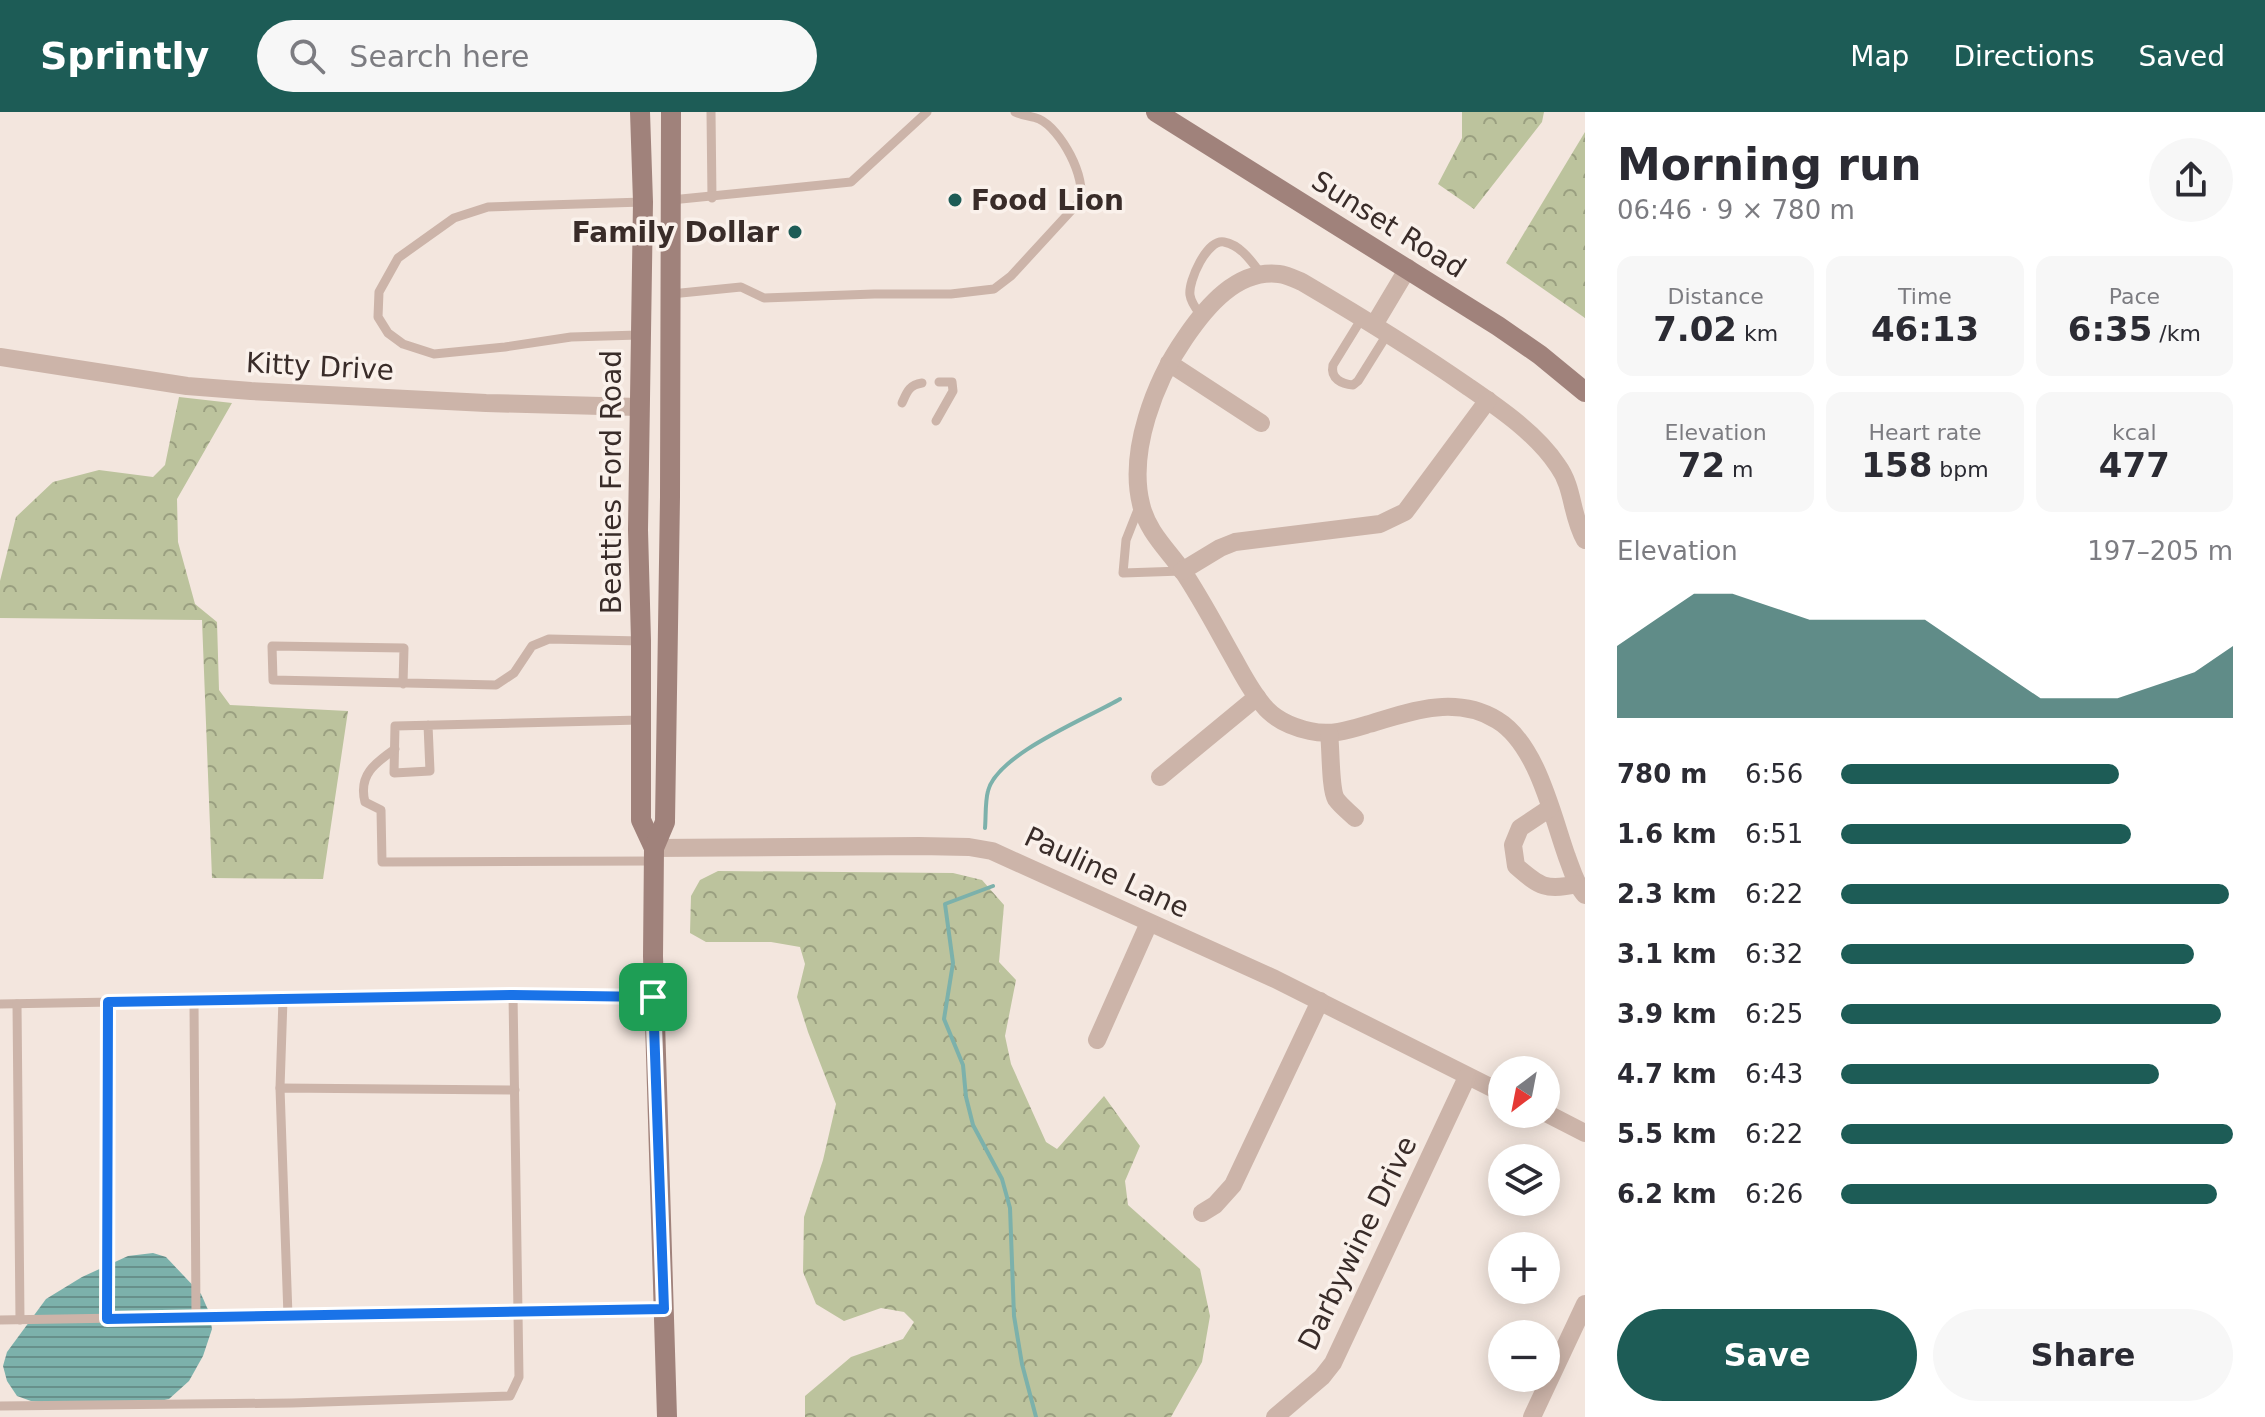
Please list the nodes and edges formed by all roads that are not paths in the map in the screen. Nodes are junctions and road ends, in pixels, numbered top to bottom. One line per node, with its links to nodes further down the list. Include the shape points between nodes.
1 (640, 112): 9 (main road, Beatties Ford Road)
2 (671, 112): 8 (main road, Beatties Ford Road)
3 (711, 112): 7 (lane)
4 (927, 112): 7 (lane, via 851,182)
5 (1015, 112): 12 (lane, via 1041,120 1057,135 1075,163 1083,192 994,289 764,298 741,287)
6 (1156, 112): 10 (main road, Sunset Road)
7 (712, 198): 8 (lane)
8 (671, 200): 12 (main road, Beatties Ford Road)
9 (643, 202): 15 (main road, Beatties Ford Road); 15 (lane, via 488,207 454,218 398,258 379,292 378,317 403,344 434,354 571,337)
10 (1408, 268): 14 (street); 20 (main road, Sunset Road, via 1530,348)
11 (1261, 274): 13 (street, via 1228,289); 13 (lane, via 1235,246 1214,244 1197,268 1189,293); 14 (street, via 1302,282)
12 (671, 294): 39 (main road, Beatties Ford Road, via 665,822)
13 (1202, 317): 17 (street)
14 (1375, 325): 14 (lane, via 1358,381 1353,385 1336,379 1333,365); 21 (street)
15 (639, 335): 23 (main road, Beatties Ford Road)
16 (0, 357): 23 (street, Kitty Drive, via 235,390)
17 (1169, 363): 25 (street); 26 (street, via 1140,448)
18 (939, 382): 24 (lane, via 952,382 953,391)
19 (922, 383): 22 (lane, via 913,385)
20 (1585, 392)
21 (1488, 400): 27 (street, via 1558,466 1568,481); 28 (street, via 1405,512 1394,519 1235,542)
22 (902, 403)
23 (639, 407): 29 (main road, Beatties Ford Road)
24 (936, 421)
25 (1261, 423)
26 (1141, 504): 28 (street, via 1153,533); 28 (lane, via 1126,540 1123,573)
27 (1585, 540)
28 (1182, 571): 31 (street)
29 (641, 641): 30 (lane, via 549,639 532,646 514,673 496,685); 32 (main road, Beatties Ford Road)
30 (403, 684): 30 (lane, via 404,648 272,646 273,680)
31 (1257, 697): 34 (street, via 1286,723); 36 (street)
32 (640, 720): 33 (lane); 39 (main road, Beatties Ford Road, via 641,820)
33 (428, 725): 35 (lane, via 395,726); 35 (lane, via 430,771 394,773)
34 (1329, 733): 37 (street, via 1423,709 1478,711 1519,739); 38 (street, via 1332,789)
35 (395, 749): 39 (lane, via 376,762 362,789 365,802 381,810 382,862)
36 (1160, 777)
37 (1550, 808): 40 (street); 40 (street, via 1520,828 1513,845 1516,866 1541,885)
38 (1355, 818)
39 (654, 855): 41 (street, Pauline Lane, via 969,847 992,851); 43 (main road, Beatties Ford Road)
40 (1581, 890)
41 (1149, 923): 46 (street, Pauline Lane); 50 (street)
42 (513, 995): 43 (lane); 44 (lane); 54 (lane)
43 (653, 997): 59 (main road, Beatties Ford Road)
44 (283, 999): 45 (lane); 53 (lane)
45 (194, 1001): 47 (lane); 62 (lane)
46 (1320, 1001): 51 (street, Pauline Lane); 57 (street, via 1233,1185)
47 (108, 1002): 49 (lane); 63 (lane)
48 (0, 1004): 49 (lane)
49 (17, 1004): 65 (lane)
50 (1097, 1040)
51 (1467, 1077): 52 (street, Pauline Lane); 68 (street, Darbywine Drive, via 1333,1363)
52 (1488, 1087)
53 (280, 1088): 54 (lane); 61 (lane)
54 (515, 1090): 60 (lane)
55 (1560, 1120): 56 (street)
56 (1585, 1133)
57 (1202, 1213)
58 (1585, 1304): 69 (street)
59 (664, 1309): 60 (lane); 67 (main road, Beatties Ford Road)
60 (516, 1312): 61 (lane); 66 (lane, via 519,1377 510,1396)
61 (288, 1316): 62 (lane)
62 (196, 1317): 63 (lane)
63 (107, 1319): 65 (lane)
64 (0, 1320): 65 (lane)
65 (20, 1320)
66 (0, 1406)
67 (667, 1417)
68 (1275, 1417)
69 (1532, 1417)

